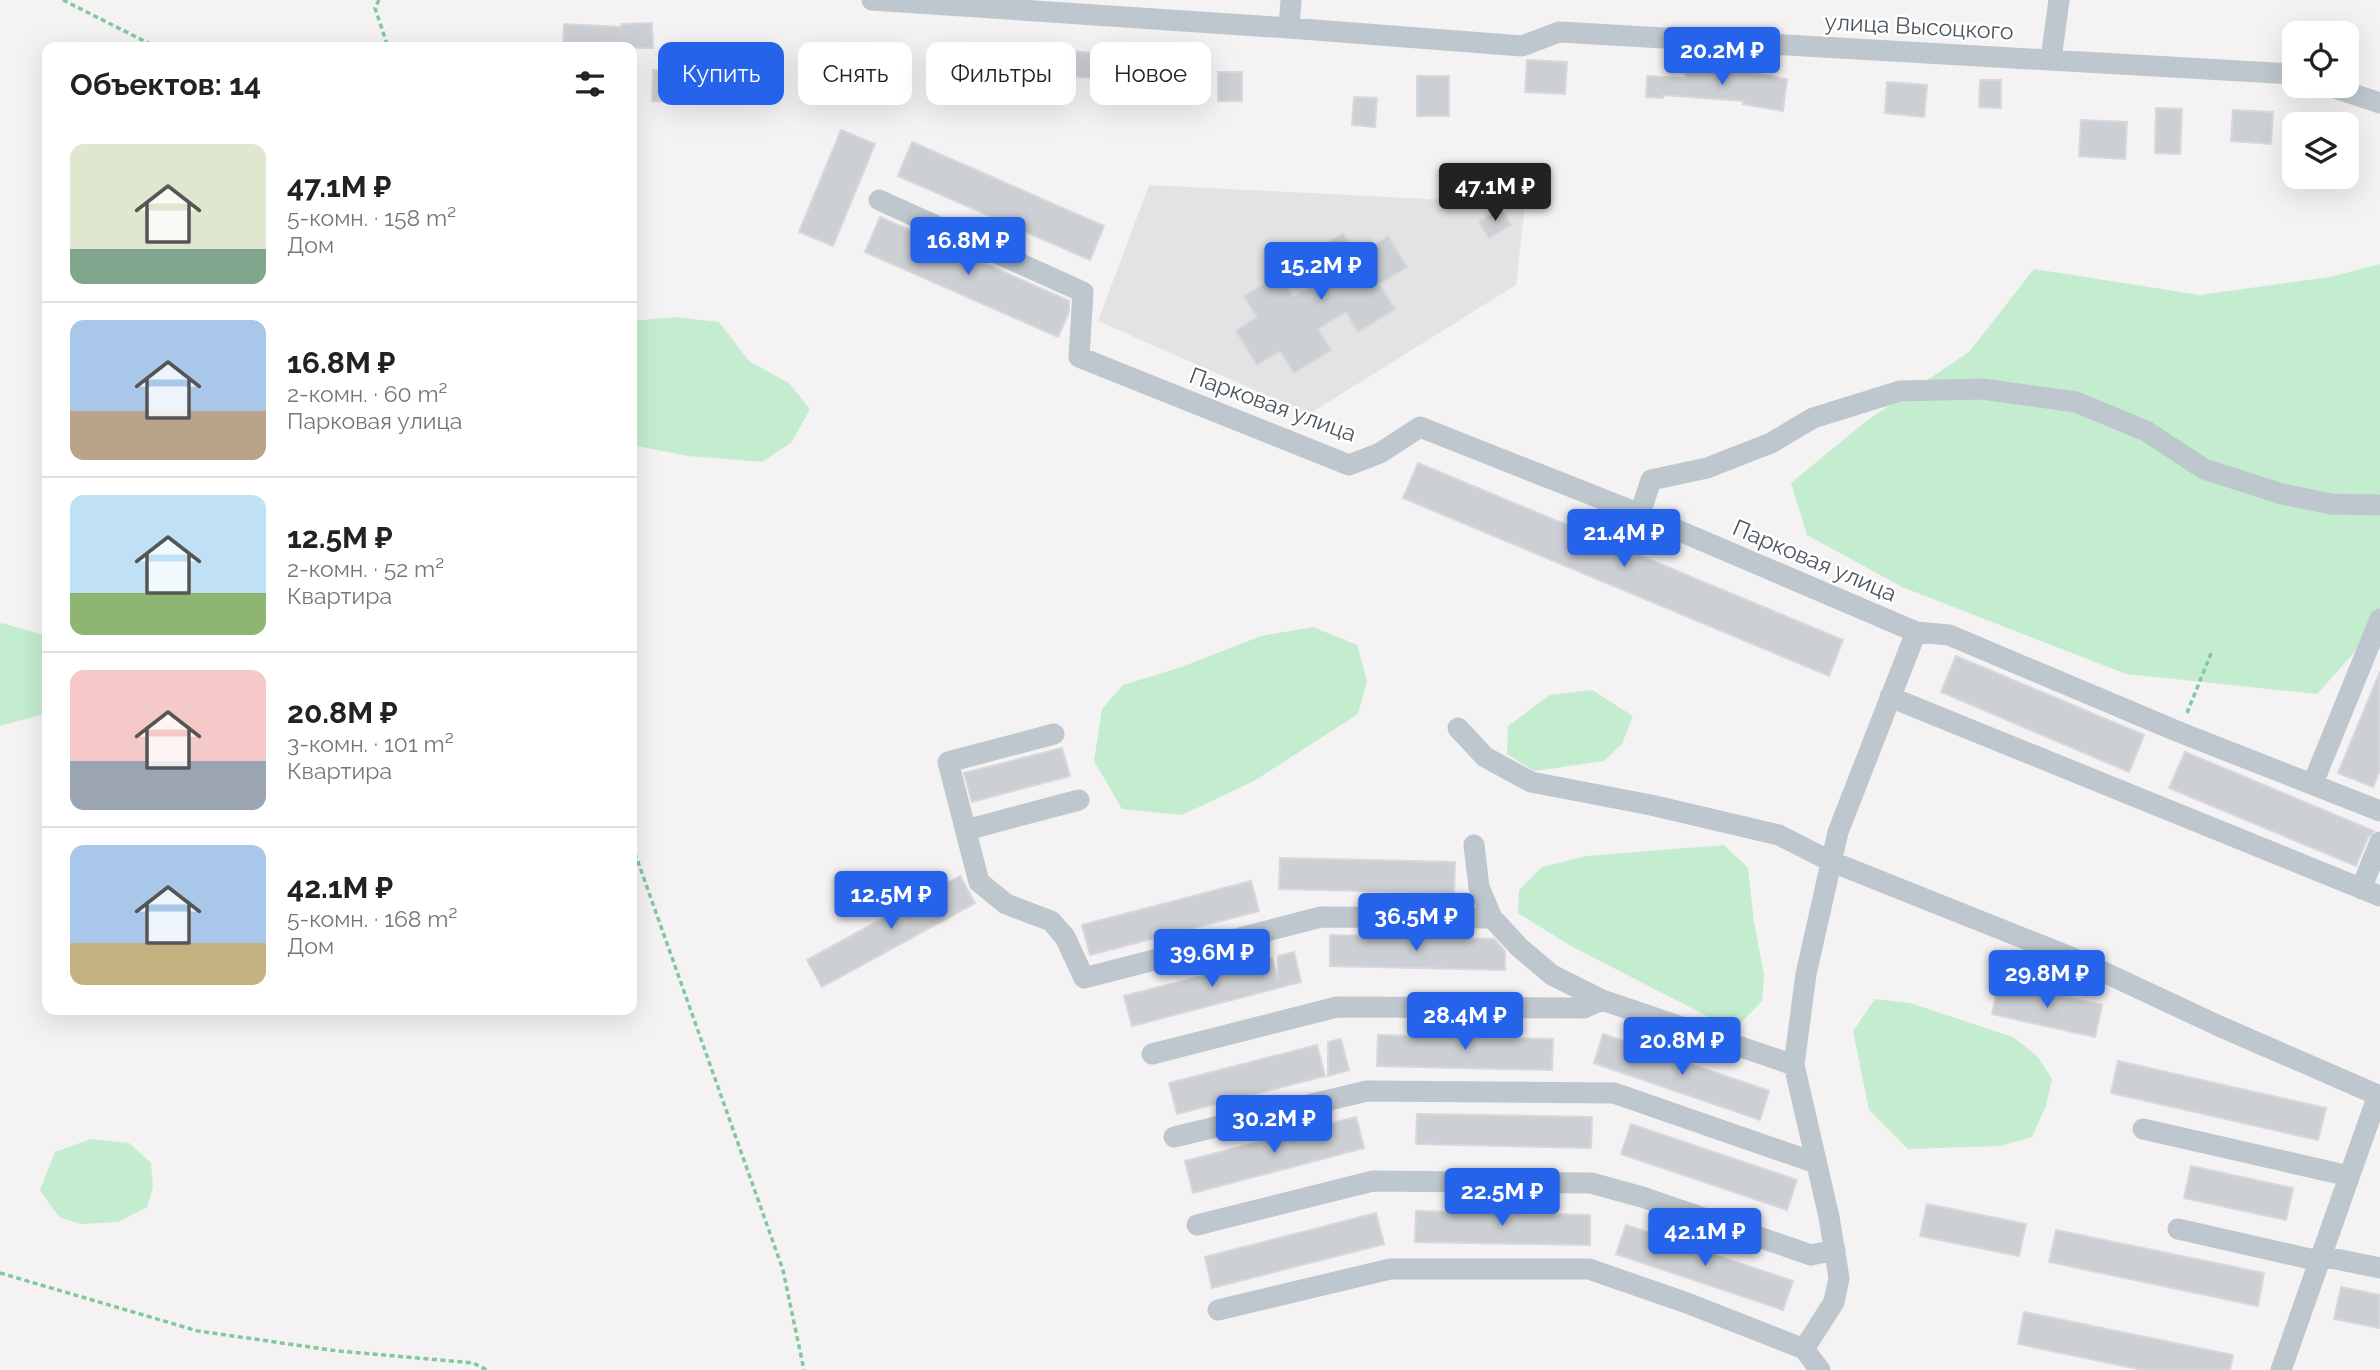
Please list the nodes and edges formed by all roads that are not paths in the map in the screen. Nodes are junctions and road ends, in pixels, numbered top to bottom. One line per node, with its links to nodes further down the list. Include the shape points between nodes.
1 (872, 0): 4 (street, улица Высоцкого)
2 (1292, 0): 4 (street)
3 (2059, 0): 5 (street)
4 (1289, 28): 5 (street, улица Высоцкого, via 1522,46 1559,32)
5 (2051, 59): 6 (street, улица Высоцкого)
6 (2282, 73)
7 (2359, 96): 8 (street)
8 (2380, 103)
9 (879, 200): 11 (street, Парковая улица, via 1083,292 1079,356 1349,466 1380,453 1420,427)
10 (2380, 505): 11 (street, via 2330,504 2282,494 2204,469 2146,431 2076,402 1982,389 1900,391 1813,418 1770,443 1707,468 1651,480)
11 (1640, 514): 13 (street, Парковая улица)
12 (2380, 619): 17 (street)
13 (1916, 632): 14 (street); 17 (street, Парковая улица, via 1949,635)
14 (1890, 697): 23 (street); 24 (street)
15 (1458, 728): 23 (street, via 1485,757 1531,782 1779,835)
16 (1054, 734): 20 (street, via 948,762)
17 (2313, 783): 19 (street, Парковая улица)
18 (1079, 800): 20 (street)
19 (2380, 811)
20 (966, 830): 25 (street, via 979,882 1006,904 1051,921 1065,937 1084,978 1321,917)
21 (2380, 842): 24 (street)
22 (1474, 845): 25 (street, via 1479,887)
23 (1830, 861): 28 (street, via 1806,974); 29 (street, via 2078,960)
24 (2371, 892)
25 (1492, 918): 26 (street, via 1552,975)
26 (1602, 1000): 27 (street, via 1584,1008 1337,1007); 28 (street)
27 (1152, 1054)
28 (1794, 1065): 32 (street)
29 (2379, 1096): 33 (street)
30 (2143, 1129): 33 (street)
31 (1174, 1137): 32 (street, via 1367,1091 1614,1093)
32 (1816, 1163): 36 (street)
33 (2349, 1175): 37 (street)
34 (1198, 1225): 36 (street, via 1373,1181 1591,1183 1811,1255)
35 (2178, 1229): 37 (street)
36 (1835, 1250): 40 (street, via 1839,1279 1834,1302)
37 (2320, 1258): 38 (street); 42 (street)
38 (2380, 1268)
39 (1218, 1310): 40 (street, via 1390,1269 1589,1269)
40 (1804, 1349): 41 (street)
41 (1820, 1370)
42 (2281, 1370)

